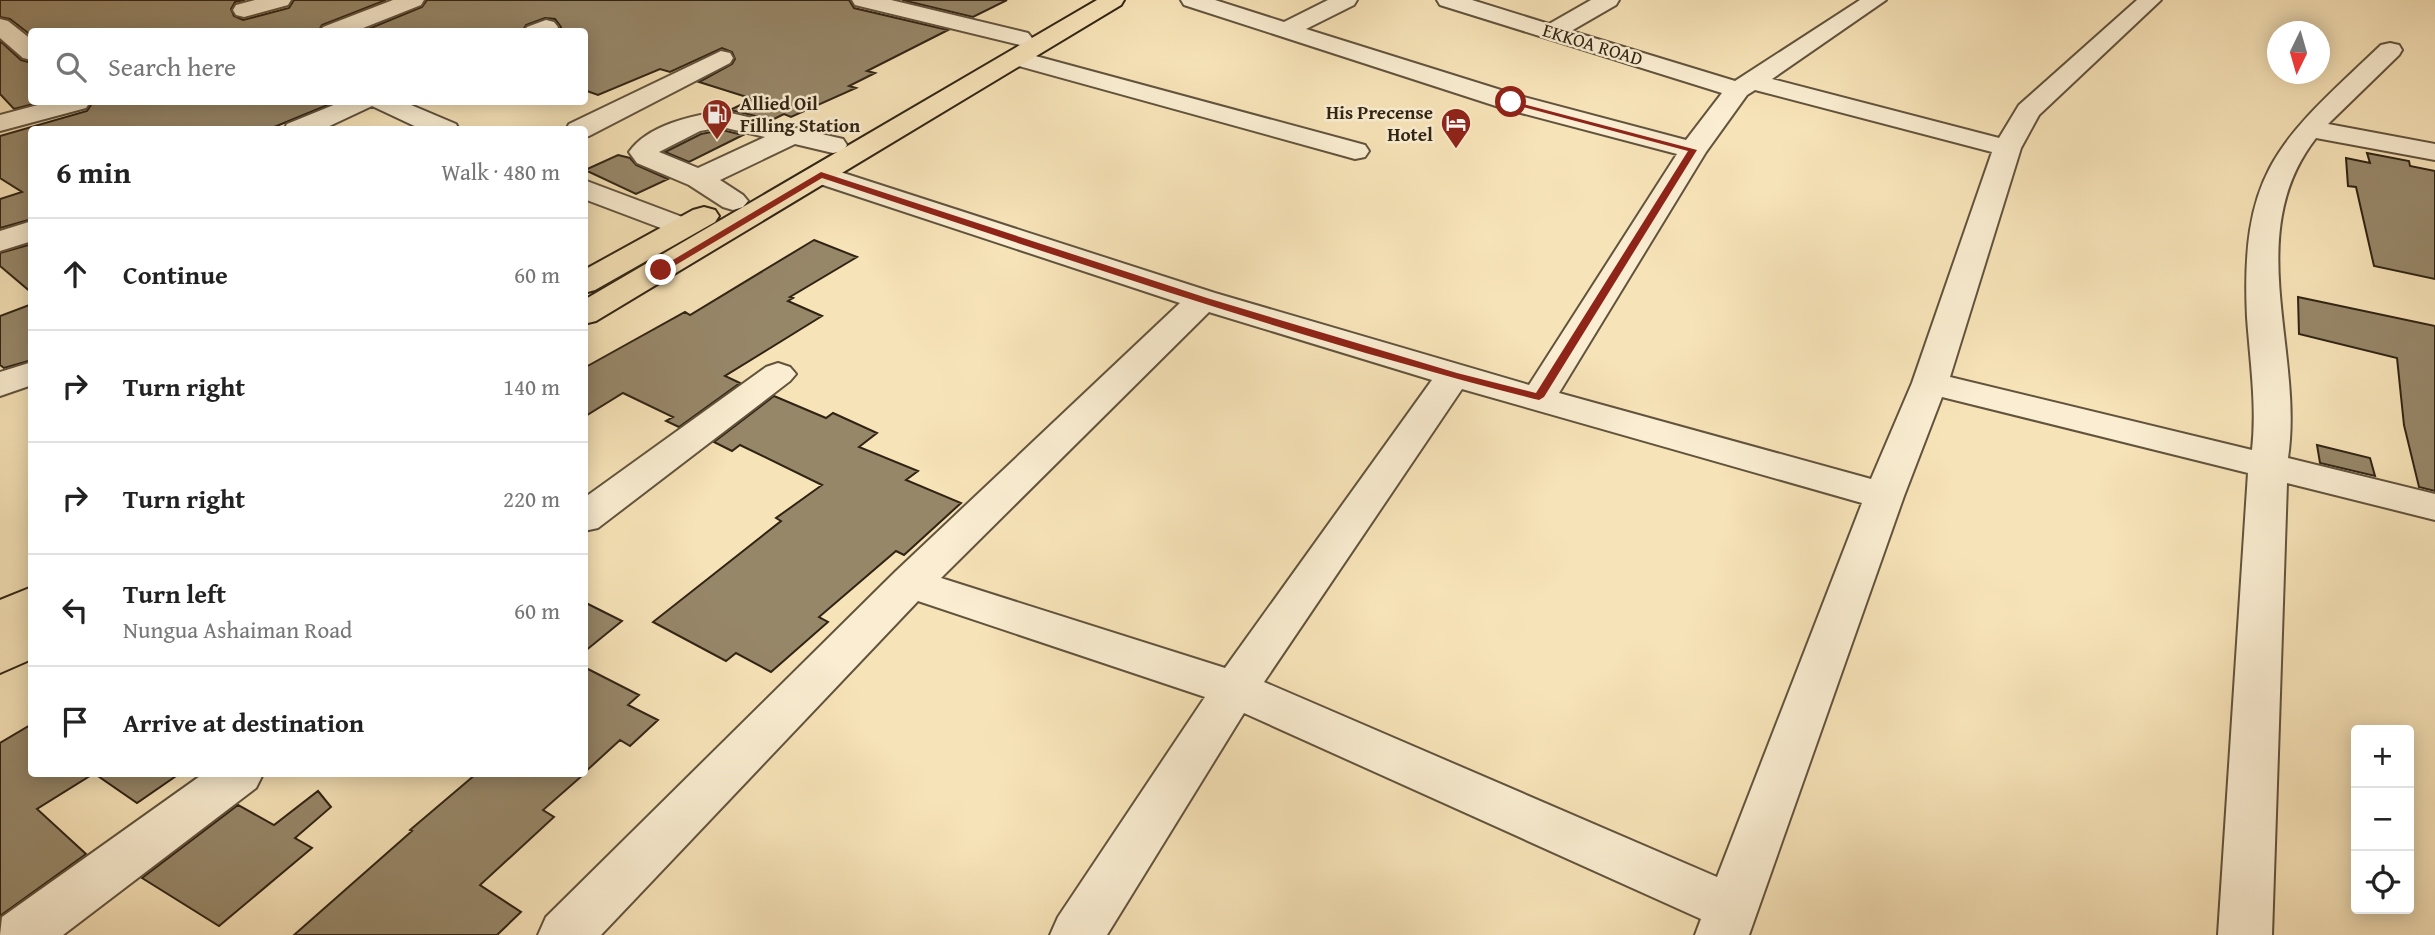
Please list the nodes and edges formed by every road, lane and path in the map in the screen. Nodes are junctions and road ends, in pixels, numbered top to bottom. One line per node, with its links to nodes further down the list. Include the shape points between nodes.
1 (280, 0): 12 (street)
2 (413, 0): 14 (street)
3 (863, 0): 17 (street)
4 (1086, 0): 17 (main road)
5 (1113, 0): 17 (main road)
6 (1192, 0): 15 (street)
7 (1346, 0): 15 (street)
8 (1448, 0): 16 (street, EKKOA ROAD)
9 (1608, 0): 16 (street)
10 (1875, 0): 21 (street)
11 (2150, 0): 31 (street, via 2028,111)
12 (244, 10)
13 (0, 26): 18 (street)
14 (341, 28)
15 (1287, 29): 32 (street, via 1511,102)
16 (1553, 32): 21 (street, EKKOA ROAD)
17 (1019, 48): 33 (street); 35 (main road)
18 (28, 50)
19 (2390, 50): 29 (street)
20 (721, 58): 28 (street)
21 (1744, 85): 31 (street, EKKOA ROAD); 32 (street)
22 (66, 105): 25 (street)
23 (355, 105): 26 (street)
24 (390, 105): 27 (street)
25 (0, 123)
26 (306, 126)
27 (437, 126)
28 (587, 126)
29 (2311, 129): 34 (street); 51 (street, via 2288,158 2270,197 2262,240 2274,436)
30 (790, 136): 35 (street); 36 (street); 36 (street, via 722,119 706,120 643,152)
31 (2007, 148): 48 (street)
32 (1693, 150): 50 (street)
33 (1356, 151)
34 (2435, 152)
35 (827, 160): 38 (main road); 43 (street); 44 (main road)
36 (699, 179): 38 (street)
37 (588, 191): 39 (street)
38 (733, 201): 39 (main road)
39 (682, 227): 42 (main road)
40 (28, 232): 41 (street)
41 (0, 242)
42 (588, 281)
43 (1203, 300): 47 (street); 55 (street)
44 (588, 311)
45 (28, 374): 49 (street)
46 (778, 374): 54 (street)
47 (1453, 375): 50 (street); 60 (street)
48 (1930, 383): 51 (street); 52 (street)
49 (0, 385)
50 (1539, 397): 52 (street)
51 (2268, 464): 53 (street); 66 (street)
52 (1884, 496): 62 (street)
53 (2435, 507)
54 (588, 515)
55 (911, 583): 60 (street); 64 (street)
56 (28, 604): 57 (main road)
57 (0, 620)
58 (28, 640): 59 (main road)
59 (0, 656)
60 (1236, 689): 62 (street); 65 (street)
61 (235, 777): 63 (street)
62 (1726, 921)
63 (21, 935)
64 (565, 935)
65 (1077, 935)
66 (2245, 935)

